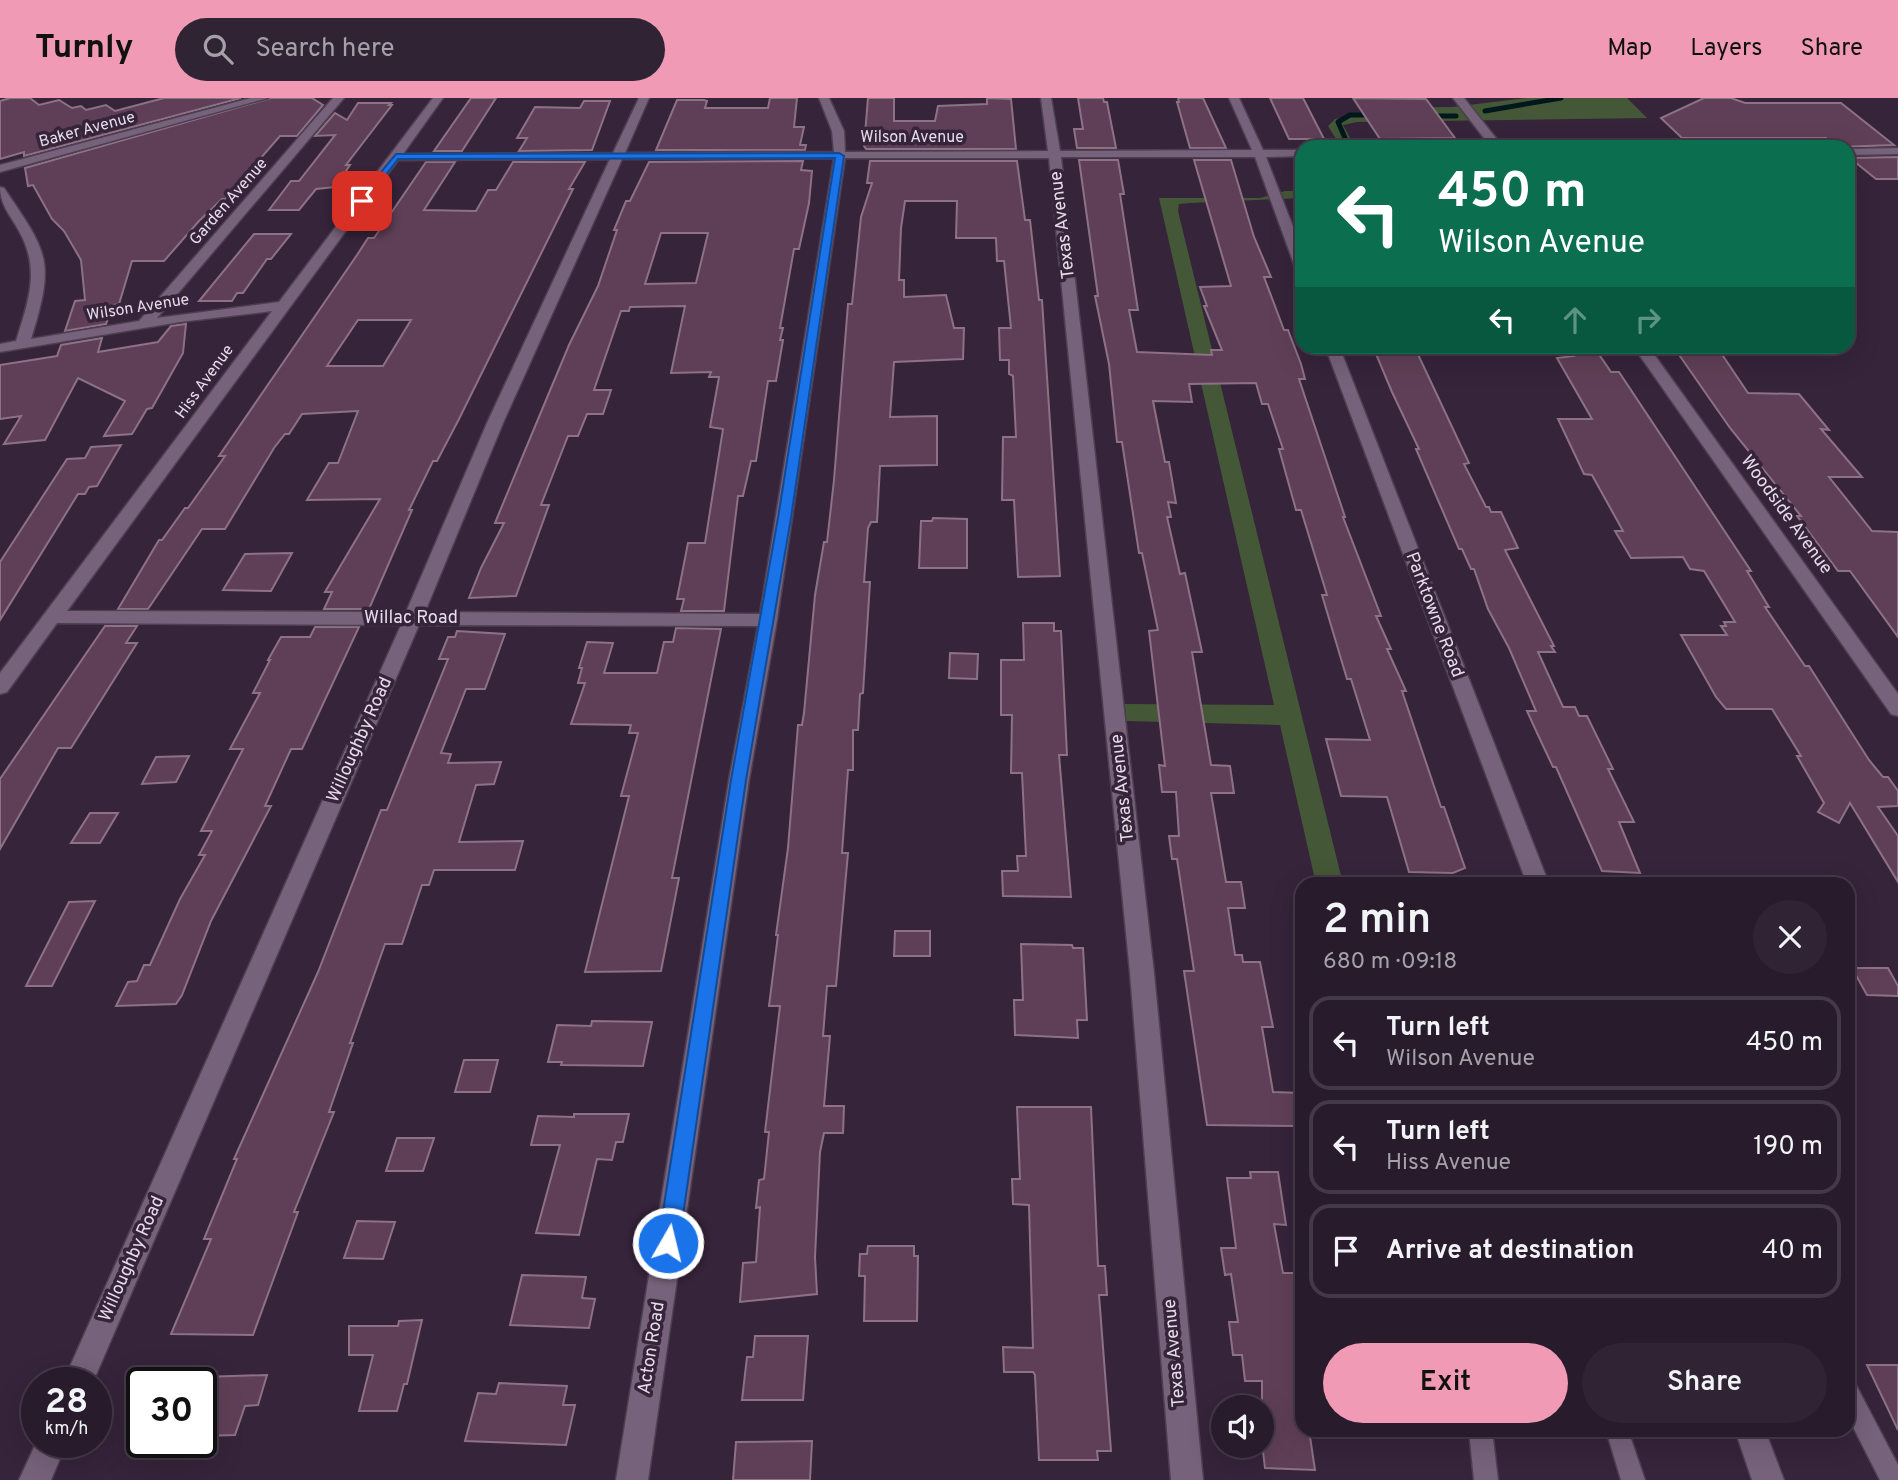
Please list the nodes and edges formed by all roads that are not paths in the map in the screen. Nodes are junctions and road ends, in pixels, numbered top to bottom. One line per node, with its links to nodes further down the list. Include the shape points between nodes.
1 (263, 98): 18 (street, Baker Avenue)
2 (339, 98): 22 (street, Garden Avenue)
3 (439, 98): 16 (street, Hiss Avenue)
4 (644, 98): 17 (street, Willoughby Road)
5 (824, 98): 15 (street, Acton Road, via 838,131)
6 (1045, 98): 14 (street, Texas Avenue)
7 (1234, 98): 12 (street)
8 (1458, 98): 9 (street)
9 (1491, 140)
10 (1898, 151): 11 (street)
11 (1855, 152)
12 (1259, 153): 13 (street, Wilson Avenue); 14 (street, Wilson Avenue); 20 (street)
13 (1295, 153)
14 (1054, 154): 15 (street, Wilson Avenue); 41 (street, Texas Avenue, via 1142,973)
15 (839, 156): 17 (street, Wilson Avenue); 29 (street, Acton Road)
16 (396, 157): 17 (street, Wilson Avenue); 21 (street, Hiss Avenue)
17 (618, 158): 28 (street, Willoughby Road, via 495,423)
18 (0, 169)
19 (0, 191): 23 (street, via 39,263 39,285)
20 (1295, 248)
21 (282, 306): 22 (street, Wilson Avenue); 27 (street, Hiss Avenue)
22 (143, 325): 23 (street, Wilson Avenue)
23 (22, 345): 24 (street, Wilson Avenue)
24 (0, 348)
25 (1335, 354): 32 (street, Parktowne Road)
26 (1646, 354): 31 (street, Woodside Avenue)
27 (54, 617): 28 (street, Willac Road); 30 (street, Hiss Avenue)
28 (413, 618): 29 (street, Willac Road); 33 (street, Willoughby Road)
29 (768, 620): 40 (street, Acton Road, via 738,780)
30 (0, 687)
31 (1898, 709)
32 (1535, 877)
33 (85, 1367)
34 (1855, 1407): 45 (lane)
35 (1482, 1437): 42 (lane)
36 (1619, 1437): 43 (lane)
37 (1753, 1437): 44 (street)
38 (45, 1458): 39 (street)
39 (35, 1480)
40 (632, 1480)
41 (1187, 1480)
42 (1486, 1480)
43 (1633, 1480)
44 (1768, 1480)
45 (1893, 1480)

